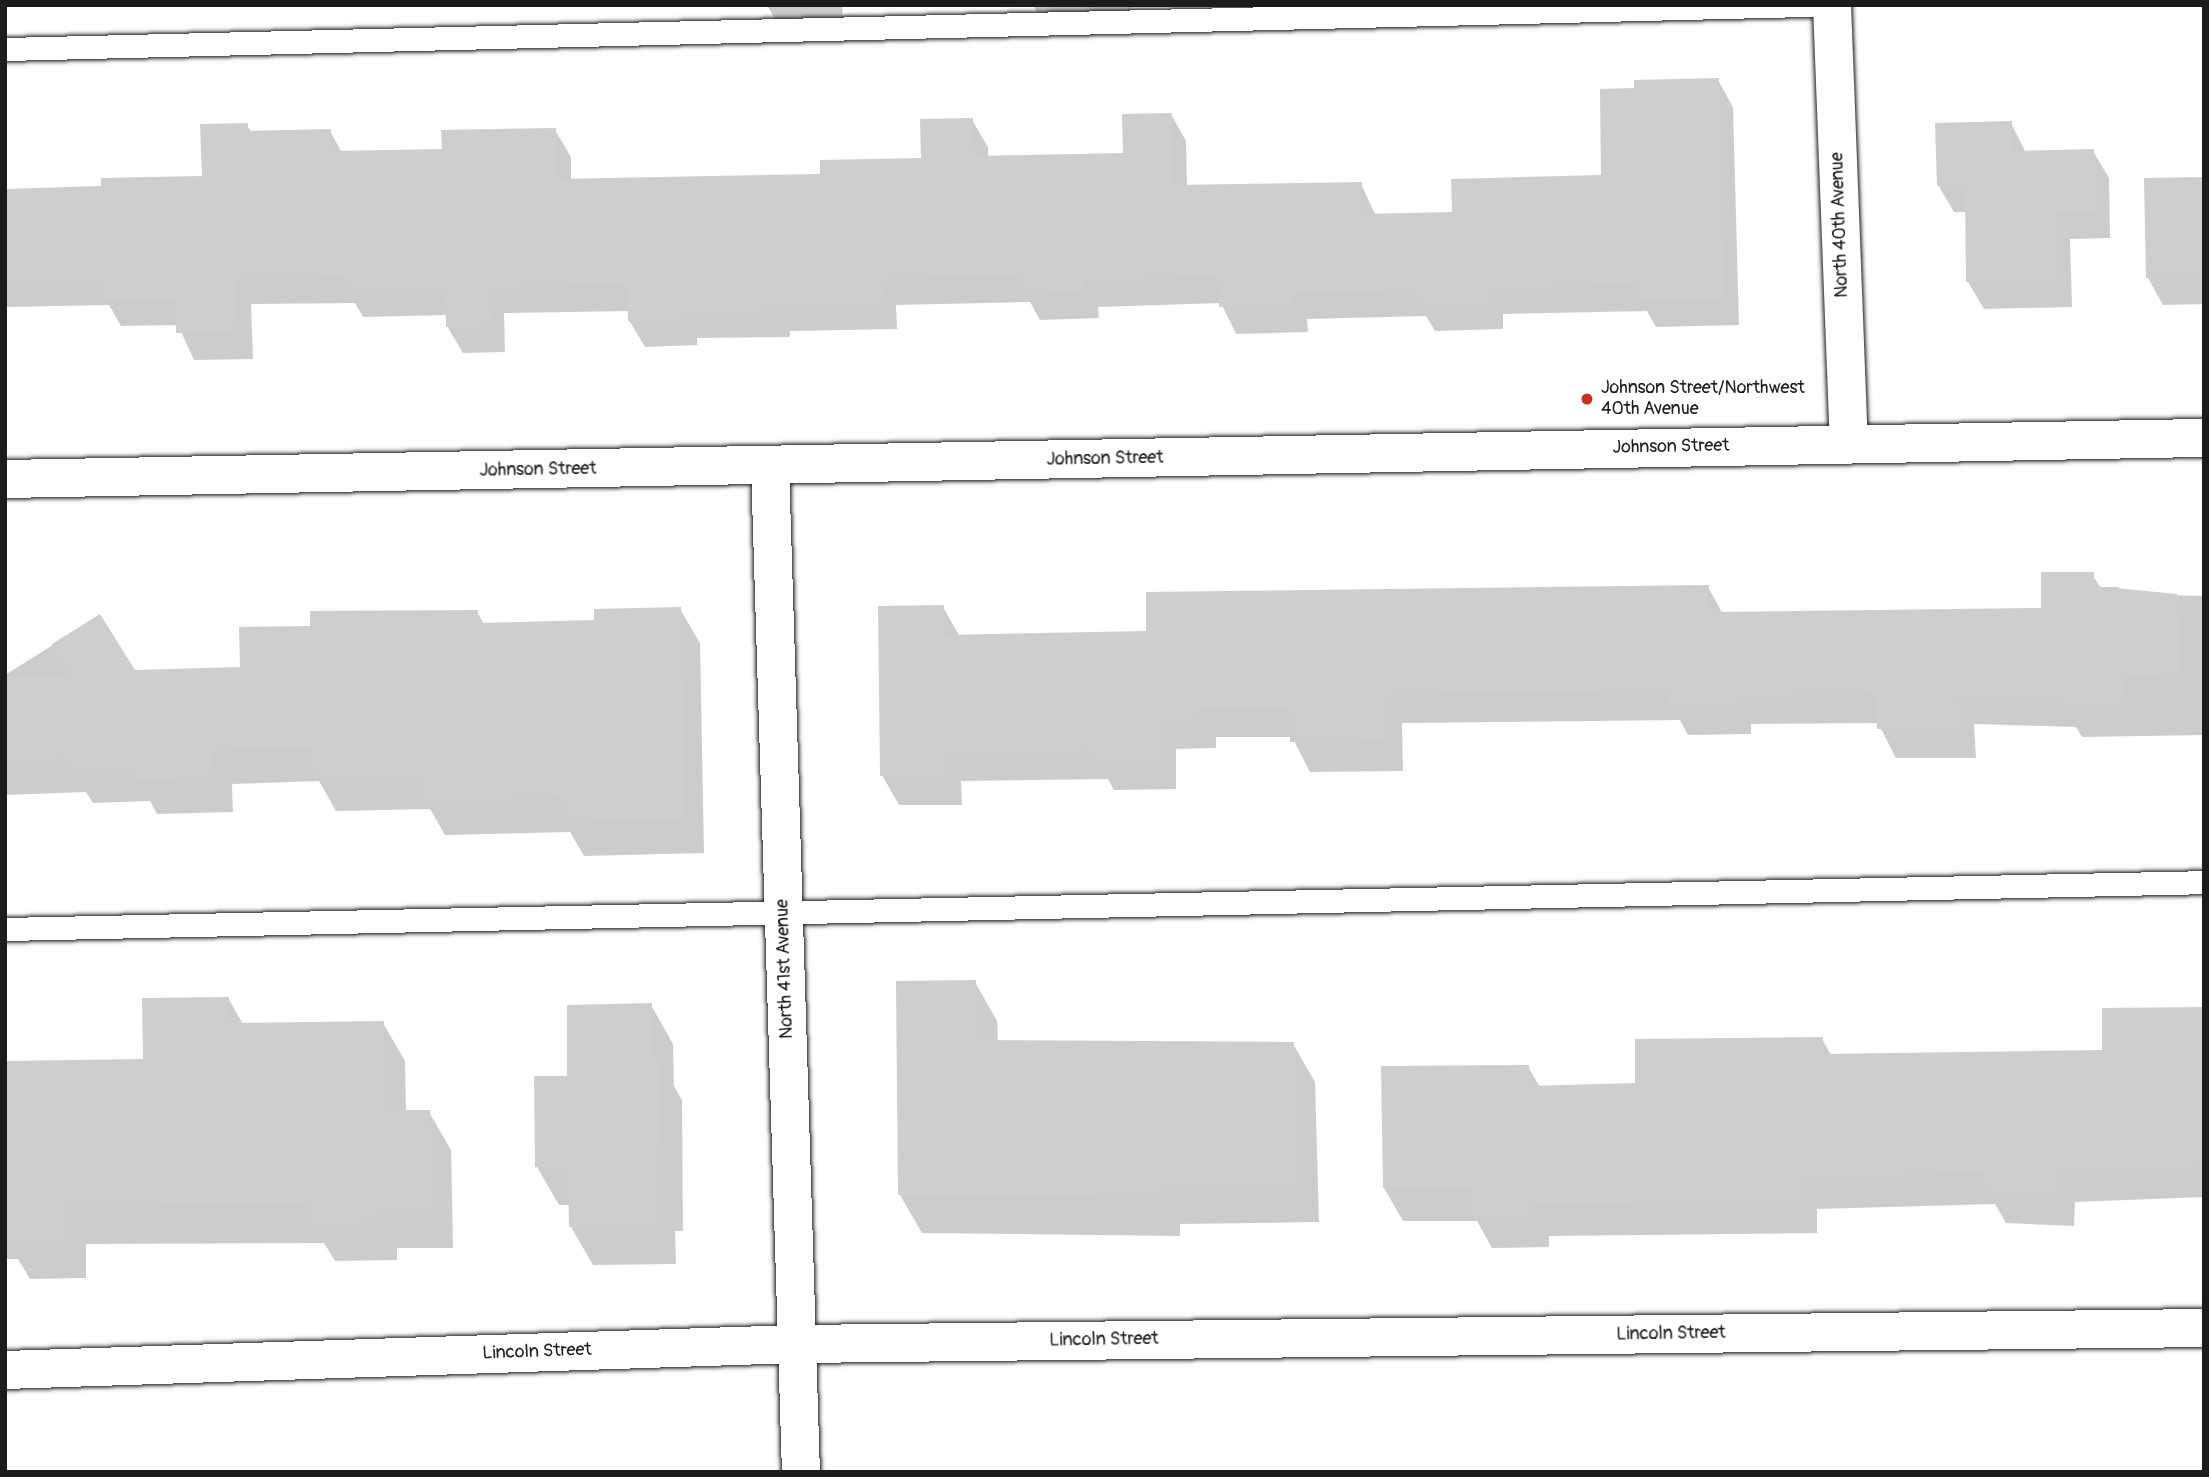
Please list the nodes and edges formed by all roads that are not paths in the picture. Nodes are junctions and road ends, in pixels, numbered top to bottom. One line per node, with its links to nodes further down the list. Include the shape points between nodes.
1 (1809, 5): 3 (lane)
2 (1832, 5): 5 (street, North 40th Avenue)
3 (5, 49)
4 (2204, 438): 5 (street, Johnson Street)
5 (1849, 444): 6 (street, Johnson Street)
6 (769, 466): 7 (street, Johnson Street); 9 (street, North 41st Avenue)
7 (5, 479)
8 (2204, 882): 9 (lane)
9 (783, 912): 10 (lane); 12 (street, North 41st Avenue)
10 (5, 929)
11 (2204, 1328): 12 (street, Lincoln Street)
12 (798, 1344): 13 (street, Lincoln Street); 14 (street, North 41st Avenue)
13 (5, 1370)
14 (801, 1472)

